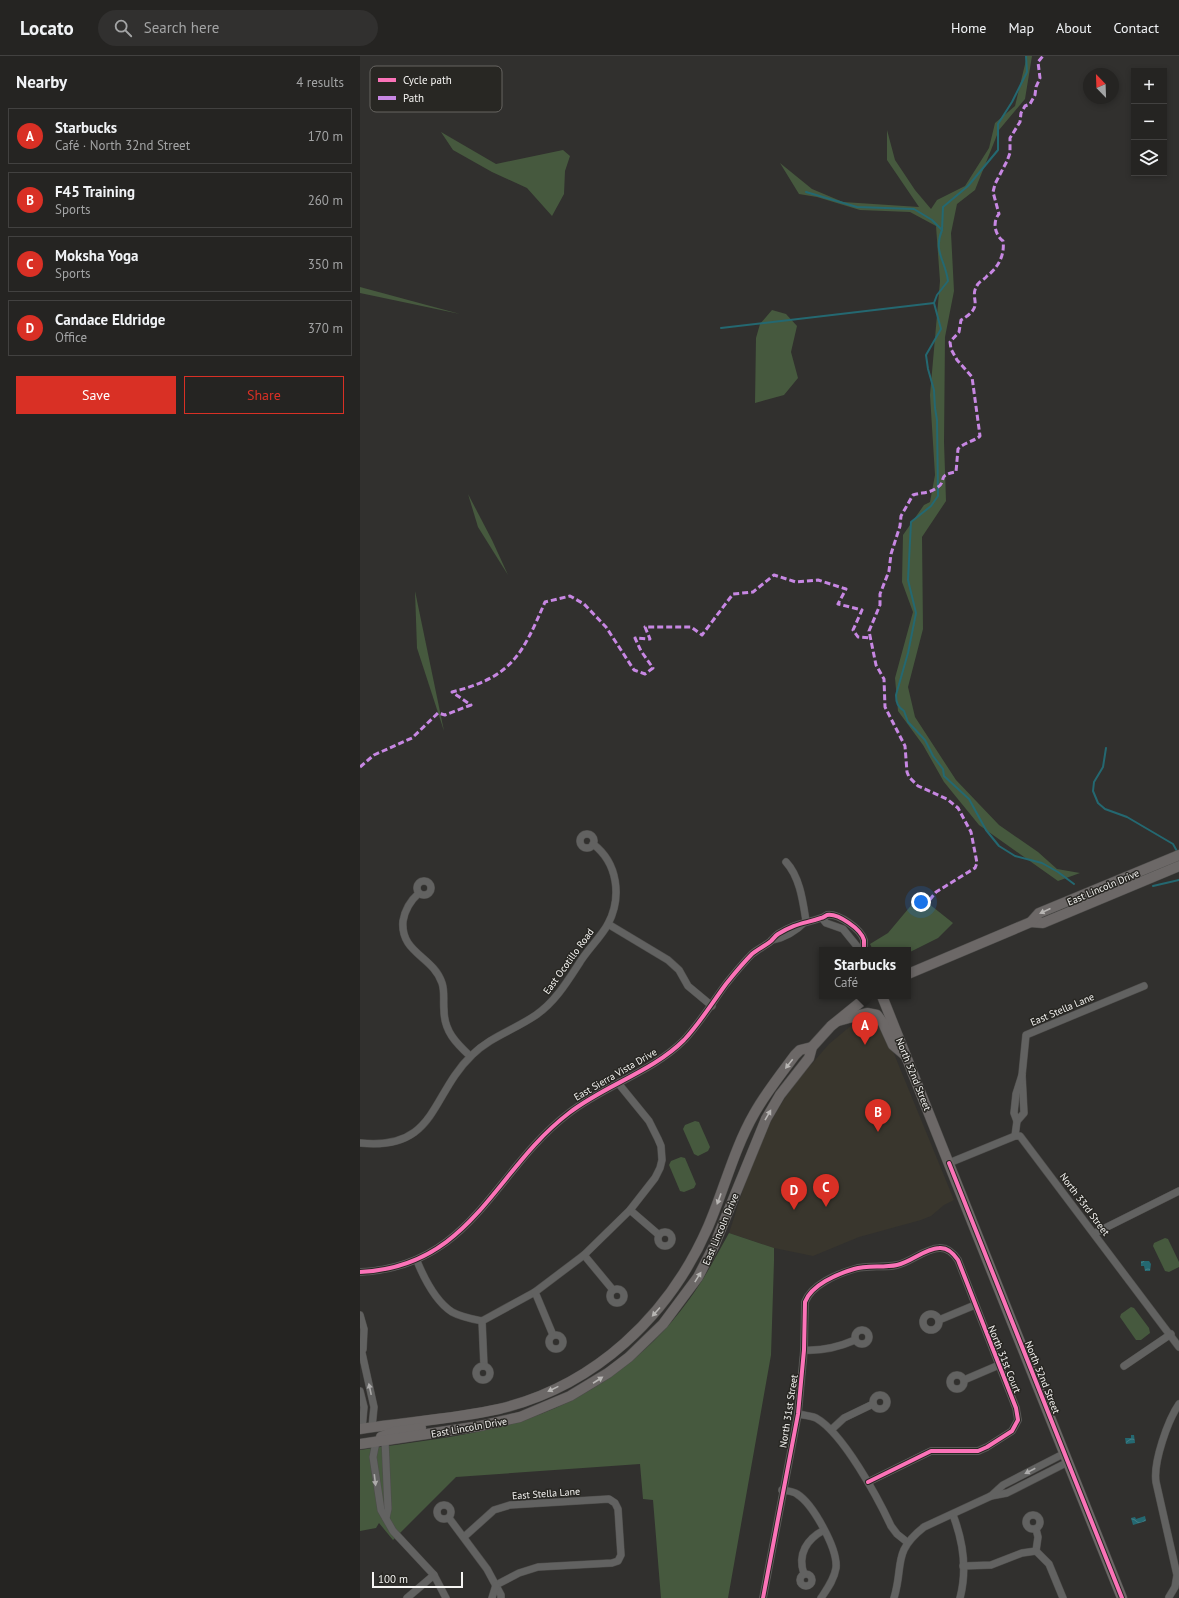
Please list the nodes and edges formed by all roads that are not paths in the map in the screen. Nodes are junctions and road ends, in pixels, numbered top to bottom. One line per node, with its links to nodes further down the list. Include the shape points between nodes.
1 (594, 844): 8 (street, East Ocotillo Road, via 613,870 616,886 614,908)
2 (786, 862): 7 (street, via 793,871 799,887)
3 (1173, 863): 12 (main road, East Lincoln Drive, via 1042,923 1030,922)
4 (419, 893): 19 (street, via 411,900 405,912 404,939 437,974 442,983 444,1012 450,1036)
5 (822, 918): 6 (street, East Sierra Vista Drive, via 827,915); 7 (street, East Sierra Vista Drive); 9 (street, via 826,923)
6 (841, 919): 9 (street); 11 (street, East Sierra Vista Drive, via 858,930 864,940)
7 (806, 921): 16 (street, East Sierra Vista Drive, via 799,929 772,940 753,954)
8 (608, 924): 16 (street, via 668,960 688,986); 19 (street, East Ocotillo Road, via 552,1002 536,1015 488,1041)
9 (838, 927): 10 (street, via 843,929)
10 (858, 947)
11 (864, 947)
12 (911, 973)
13 (1144, 986): 22 (street, East Stella Lane, via 1026,1035 1022,1075 1024,1113 1017,1121)
14 (864, 999): 17 (main road, East Lincoln Drive)
15 (883, 999): 20 (main road, North 32nd Street)
16 (712, 1006): 21 (street, East Sierra Vista Drive, via 684,1040 666,1055)
17 (836, 1022): 18 (main road, East Lincoln Drive); 20 (main road, via 867,1013 877,1015 893,1045)
18 (812, 1047): 54 (main road, East Lincoln Drive, one-way to 54, via 800,1050 754,1114 694,1256 666,1300 649,1319 626,1342 578,1376 530,1399); 54 (main road, East Lincoln Drive, one-way to 18, via 480,1426 520,1417 570,1396 629,1357 663,1324 698,1277 714,1246 766,1119 780,1095 809,1058)
19 (470, 1056): 23 (street, East Ocotillo Road, via 447,1086 423,1126 401,1140 388,1144)
20 (907, 1057): 24 (main road, North 32nd Street)
21 (618, 1083): 26 (street, via 654,1130 662,1152 660,1168 655,1178); 30 (street, East Sierra Vista Drive, via 589,1099 554,1126 532,1147 492,1198 463,1229)
22 (1015, 1136): 24 (street); 27 (street, North 33rd Street, via 1020,1136 1024,1140)
23 (360, 1143)
24 (949, 1163): 60 (main road, North 32nd Street)
25 (1179, 1191): 27 (street)
26 (630, 1210): 28 (street); 29 (street)
27 (1095, 1233): 39 (street, North 33rd Street)
28 (659, 1235)
29 (584, 1255): 33 (street); 34 (street)
30 (417, 1261): 31 (street, East Sierra Vista Drive, via 384,1270); 38 (street, via 442,1304 452,1312)
31 (360, 1272)
32 (847, 1272): 35 (street, North 31st Court, via 854,1269 897,1265 940,1247 955,1255); 44 (street, North 31st Street, via 822,1283 807,1297)
33 (613, 1290)
34 (535, 1292): 38 (street); 40 (street)
35 (975, 1304): 37 (street); 46 (street, North 31st Court)
36 (360, 1315): 45 (street, via 364,1334)
37 (939, 1320)
38 (482, 1321): 47 (street)
39 (1171, 1334): 43 (street, North 33rd Street); 48 (street)
40 (553, 1335)
41 (855, 1340): 44 (street, via 816,1351)
42 (360, 1344): 45 (street)
43 (1179, 1346)
44 (804, 1350): 53 (street, North 31st Street)
45 (363, 1353): 56 (street, one-way to 45, via 374,1407)
46 (999, 1365): 49 (street); 61 (street, North 31st Court, via 1016,1408 1018,1420 1012,1431 987,1447 973,1451 931,1451)
47 (484, 1366)
48 (1124, 1366)
49 (964, 1380)
50 (360, 1391): 56 (street, via 364,1407)
51 (873, 1404): 57 (street, via 844,1418)
52 (1179, 1404): 75 (street, via 1155,1467 1156,1482 1177,1575 1175,1587)
53 (798, 1414): 57 (street, via 815,1418); 62 (street, North 31st Street)
54 (442, 1425): 55 (main road, East Lincoln Drive)
55 (422, 1428): 56 (main road, East Lincoln Drive); 58 (main road, via 394,1432 382,1436)
56 (363, 1430)
57 (831, 1430): 61 (street)
58 (381, 1441): 59 (main road); 64 (street, via 388,1509); 64 (street, one-way to 64, via 373,1457 376,1488 381,1510)
59 (360, 1444)
60 (1066, 1457): 63 (street, via 1003,1485 991,1496); 85 (main road, North 32nd Street)
61 (868, 1482): 69 (street, via 891,1526)
62 (782, 1490): 67 (street, via 795,1493 804,1499); 80 (street, North 31st Street)
63 (953, 1515): 69 (street, via 924,1527); 71 (street, via 961,1540)
64 (386, 1518): 73 (street, via 393,1531)
65 (449, 1518): 68 (street)
66 (1036, 1529): 70 (street)
67 (824, 1530): 72 (street, via 816,1534 805,1548 801,1559); 81 (street, via 834,1553 836,1569 830,1585)
68 (464, 1537): 74 (street); 74 (street, East Stella Lane, via 494,1510 510,1505 608,1499 615,1503 618,1509 620,1540 618,1561 538,1567)
69 (907, 1542): 82 (street, via 899,1562)
70 (1036, 1551): 71 (street, via 1022,1553 991,1565); 84 (street, via 1049,1564)
71 (963, 1566): 83 (street)
72 (804, 1574)
73 (434, 1575): 76 (street); 77 (street)
74 (496, 1585): 78 (street); 79 (street)
75 (1168, 1597)
76 (407, 1598)
77 (446, 1598)
78 (492, 1598)
79 (501, 1598)
80 (763, 1598)
81 (820, 1598)
82 (894, 1598)
83 (960, 1598)
84 (1063, 1598)
85 (1122, 1598)

